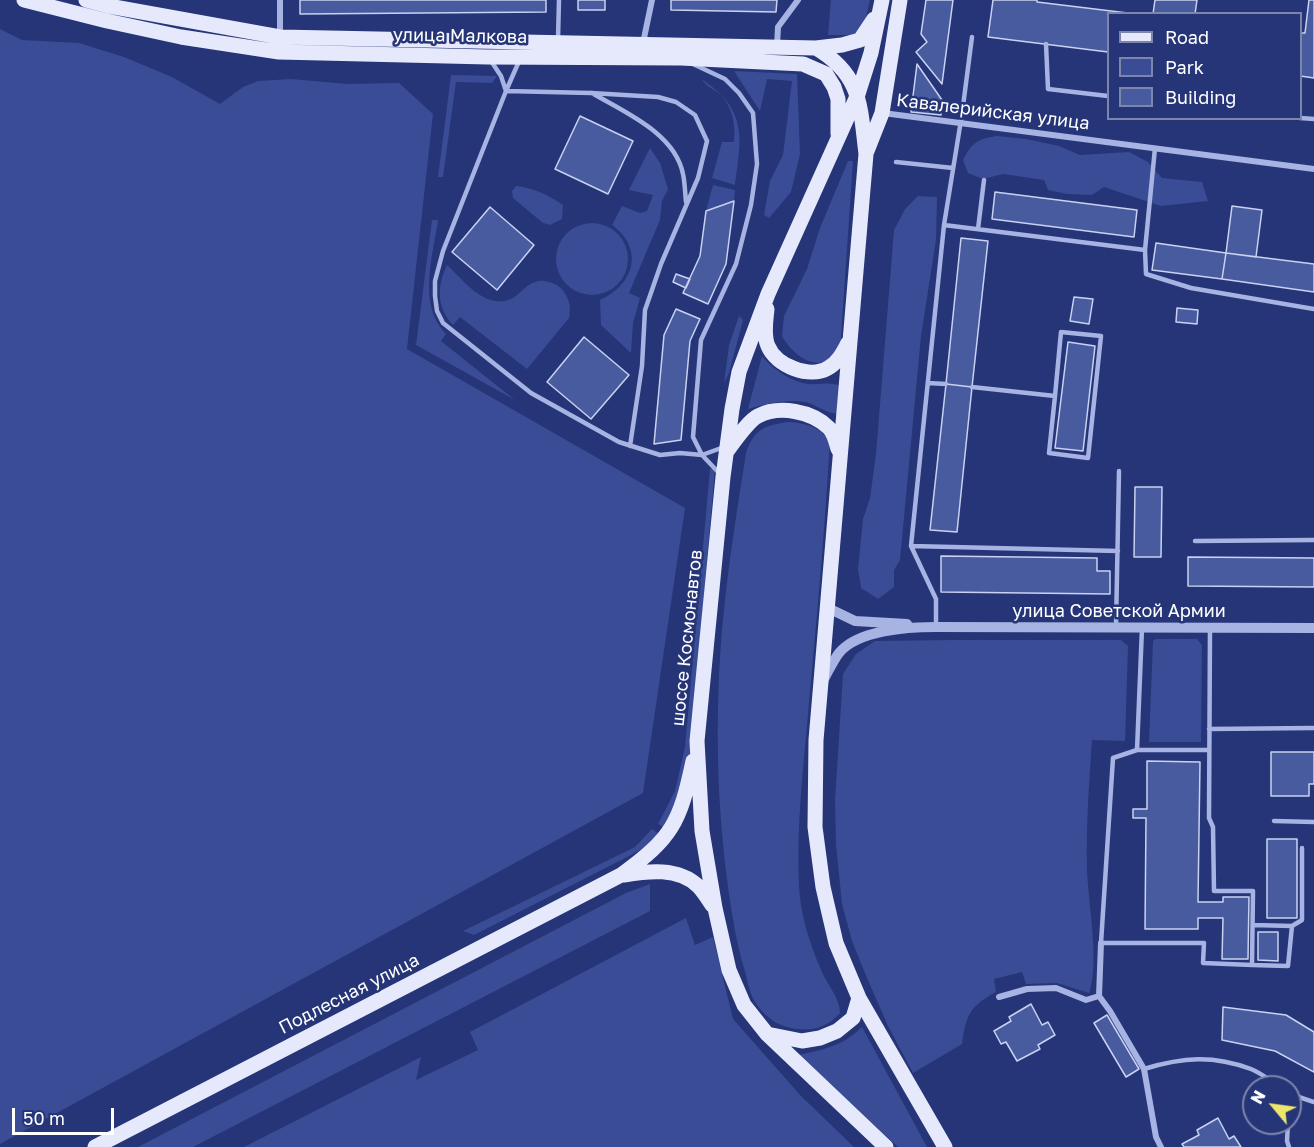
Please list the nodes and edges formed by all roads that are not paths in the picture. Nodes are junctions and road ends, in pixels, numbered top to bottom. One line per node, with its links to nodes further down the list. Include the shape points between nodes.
1 (24, 0): 11 (main road, улица Малкова, via 181,37)
2 (86, 0): 11 (main road, улица Малкова)
3 (280, 0): 11 (street)
4 (558, 0): 14 (lane)
5 (652, 0): 15 (street)
6 (798, 0): 12 (street, via 778,27)
7 (900, 0): 23 (main road, шоссе Космонавтов)
8 (882, 2): 13 (main road, улица Малкова, via 860,40); 21 (main road, шоссе Космонавтов)
9 (972, 38): 24 (lane)
10 (1046, 44): 22 (lane, via 1048,89)
11 (280, 45): 14 (main road, улица Малкова); 16 (main road, улица Малкова)
12 (777, 46): 13 (main road, улица Малкова); 15 (main road, улица Малкова)
13 (816, 48): 21 (main road, via 843,69)
14 (558, 50): 15 (main road, улица Малкова); 17 (main road, улица Малкова)
15 (643, 51): 18 (main road, улица Малкова)
16 (489, 57): 17 (main road, улица Малкова); 19 (lane)
17 (521, 57): 19 (lane)
18 (681, 58): 25 (main road, улица Малкова, via 803,64 826,74 837,99); 46 (lane, via 725,79 739,93 753,113 757,164 736,264 701,340 693,437)
19 (506, 91): 20 (lane); 43 (lane, via 443,251 435,281 437,311 443,323 531,393)
20 (591, 93): 32 (lane, via 643,123 668,145 683,172); 32 (lane, via 658,96 695,115 707,141)
21 (858, 94): 25 (main road, шоссе Космонавтов); 27 (main road, шоссе Космонавтов)
22 (1107, 96)
23 (882, 113): 24 (street, Кавалерийская улица); 27 (main road, шоссе Космонавтов)
24 (960, 122): 26 (street, Кавалерийская улица); 29 (lane)
25 (838, 143): 36 (main road, шоссе Космонавтов)
26 (1155, 148): 30 (street, Кавалерийская улица); 35 (lane)
27 (866, 154): 38 (main road, шоссе Космонавтов)
28 (896, 162): 29 (lane)
29 (953, 168): 33 (lane)
30 (1314, 169)
31 (984, 180): 34 (lane)
32 (686, 205): 43 (lane, via 645,310 642,366)
33 (944, 225): 34 (lane); 39 (lane)
34 (978, 229): 35 (lane)
35 (1145, 250): 37 (lane, via 1146,274 1191,288)
36 (768, 294): 38 (main road, via 768,346 791,368 826,370 837,362); 44 (main road, шоссе Космонавтов, via 740,372)
37 (1314, 309)
38 (851, 338): 45 (main road, шоссе Космонавтов)
39 (928, 383): 40 (lane); 51 (lane)
40 (946, 384)
41 (972, 387): 42 (lane)
42 (1055, 396): 42 (lane, via 1061,332 1101,336 1088,458 1049,453)
43 (630, 446): 46 (lane, via 660,455)
44 (727, 449): 45 (main road, via 757,416 795,411 831,429); 46 (lane); 48 (main road, шоссе Космонавтов)
45 (840, 452): 53 (main road, шоссе Космонавтов)
46 (702, 455): 48 (lane)
47 (1119, 471): 52 (lane)
48 (723, 477): 62 (main road, шоссе Космонавтов)
49 (1314, 540): 50 (lane)
50 (1195, 541)
51 (912, 546): 52 (lane); 54 (lane, via 936,599)
52 (1118, 551): 55 (lane)
53 (828, 608): 54 (street, улица Советской Армии, via 855,621); 59 (main road, шоссе Космонавтов)
54 (930, 627): 55 (street, улица Советской Армии); 59 (street, улица Советской Армии, via 890,630 858,639 840,652)
55 (1116, 627): 56 (street, улица Советской Армии)
56 (1142, 627): 57 (street, улица Советской Армии); 63 (lane)
57 (1210, 627): 58 (street, улица Советской Армии); 61 (lane)
58 (1314, 628)
59 (821, 684): 76 (main road, шоссе Космонавтов, via 815,827 836,943)
60 (1314, 728): 61 (lane)
61 (1209, 729): 64 (lane)
62 (697, 741): 68 (main road, via 676,823 662,842); 69 (main road, шоссе Космонавтов, via 702,831)
63 (1137, 750): 64 (lane); 72 (lane, via 1113,758)
64 (1209, 750): 70 (lane, via 1214,891 1253,891)
65 (1274, 821): 66 (lane)
66 (1314, 822)
67 (1302, 848): 71 (lane, via 1302,920)
68 (621, 875): 69 (main road, via 654,870 687,877); 80 (main road, Подлесная улица)
69 (715, 908): 77 (main road, шоссе Космонавтов, via 729,970 744,1005)
70 (1253, 925): 71 (lane); 73 (lane)
71 (1292, 926): 73 (lane, via 1288,966)
72 (1101, 943): 73 (lane, via 1204,943 1203,963); 74 (street)
73 (1252, 965)
74 (1099, 996): 75 (street, via 1086,1000 1056,988 1027,988); 78 (street)
75 (999, 997)
76 (859, 998): 77 (main road, via 853,1018 820,1038 801,1041); 82 (main road, шоссе Космонавтов)
77 (767, 1034): 81 (main road, шоссе Космонавтов)
78 (1144, 1069): 79 (lane, via 1173,1060 1207,1058); 83 (street)
79 (1261, 1075)
80 (95, 1147)
81 (886, 1147)
82 (945, 1147)
83 (1161, 1147)

